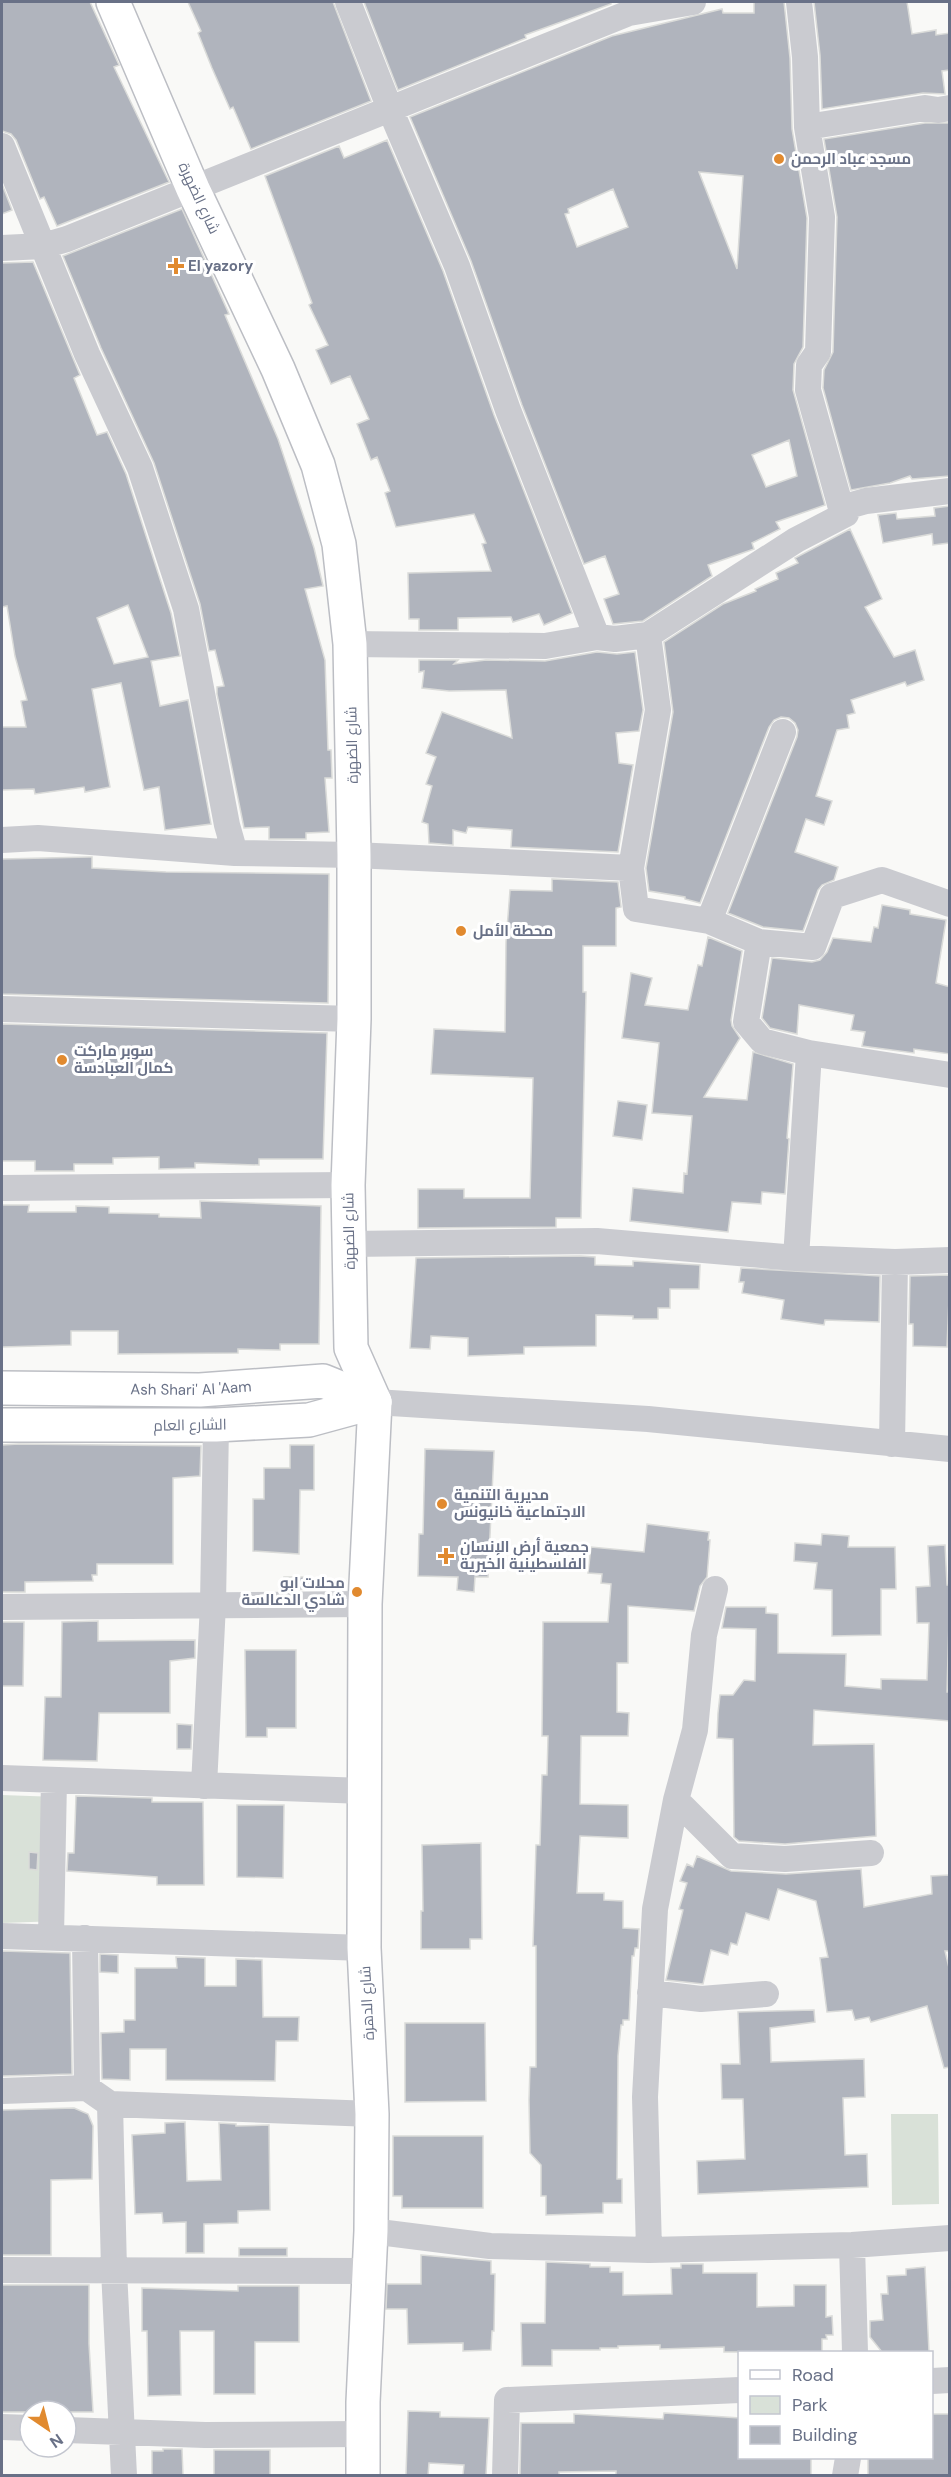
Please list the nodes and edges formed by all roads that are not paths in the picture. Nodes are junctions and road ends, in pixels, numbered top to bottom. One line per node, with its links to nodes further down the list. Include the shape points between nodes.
1 (113, 2): 10 (street, شارع الضهرة)
2 (348, 2): 7 (street)
3 (693, 2): 5 (street)
4 (799, 2): 8 (street)
5 (627, 7): 7 (street, via 526,56)
6 (950, 108): 8 (street, via 925,108)
7 (390, 109): 10 (street); 16 (street, via 457,266 508,410)
8 (807, 127): 14 (street, via 822,217 818,352 809,365 808,390)
9 (2, 146): 11 (street)
10 (194, 189): 11 (street); 17 (street, شارع الضهرة, via 318,465 339,544)
11 (43, 246): 12 (street); 20 (street, via 140,468 186,609)
12 (2, 248)
13 (950, 491): 14 (street, via 866,501)
14 (842, 508): 15 (street, via 846,514 796,540)
15 (648, 635): 16 (street); 22 (street, via 658,710)
16 (597, 637): 17 (street, via 544,646)
17 (350, 644): 21 (street, شارع الضهرة)
18 (783, 732): 24 (street)
19 (2, 840): 20 (street, via 39,838)
20 (235, 852): 21 (street)
21 (354, 855): 22 (street); 27 (street, شارع الضهرة)
22 (631, 868): 24 (street, via 636,909)
23 (950, 904): 25 (street, via 882,880 832,896 813,947)
24 (709, 921): 25 (street)
25 (759, 942): 28 (street, via 746,1022 762,1041)
26 (2, 1010): 27 (street)
27 (354, 1019): 30 (street, شارع الضهرة)
28 (809, 1053): 29 (street); 33 (street)
29 (950, 1075)
30 (348, 1185): 31 (street); 32 (street, شارع الضهرة)
31 (2, 1188)
32 (349, 1244): 33 (street, via 597,1241); 37 (street, شارع الضهرة, via 351,1348)
33 (796, 1258): 35 (street)
34 (950, 1260): 35 (street)
35 (895, 1262): 40 (street)
36 (2, 1388): 37 (street, Ash Shari' Al 'Aam, via 200,1390 322,1381)
37 (375, 1402): 39 (street, الشارع العام, via 309,1420); 40 (street, via 648,1419); 42 (street, شارع الضهرة)
38 (2, 1425): 39 (street, الشارع العام)
39 (216, 1425): 44 (street)
40 (892, 1444): 41 (street)
41 (950, 1449)
42 (368, 1530): 45 (street, شارع الدهرة)
43 (714, 1588): 51 (street, via 704,1635 695,1730)
44 (213, 1604): 45 (street); 46 (street); 49 (street)
45 (365, 1604): 50 (street, شارع الدهرة)
46 (2, 1607)
47 (2, 1778): 48 (street)
48 (54, 1780): 49 (street); 54 (street)
49 (204, 1786): 50 (street)
50 (364, 1791): 56 (street, شارع الدهرة)
51 (676, 1800): 52 (street, via 732,1856 785,1859); 57 (street, via 655,1909)
52 (871, 1854)
53 (2, 1936): 54 (street)
54 (51, 1937): 55 (street)
55 (85, 1938): 56 (street); 59 (street)
56 (364, 1948): 62 (street, شارع الدهرة)
57 (650, 1993): 58 (street, via 701,1999); 66 (street, via 645,2097)
58 (766, 1994)
59 (87, 2088): 60 (street); 61 (street)
60 (2, 2091)
61 (110, 2104): 62 (street); 68 (street)
62 (372, 2114): 63 (street, شارع الدهرة)
63 (371, 2232): 66 (street, via 490,2246); 69 (street, شارع الدهرة)
64 (950, 2238): 65 (street)
65 (852, 2245): 66 (street); 70 (street)
66 (648, 2250)
67 (2, 2270): 68 (street)
68 (114, 2270): 69 (street); 77 (street)
69 (370, 2271): 78 (street, شارع الدهرة)
70 (855, 2351)
71 (950, 2380): 72 (street)
72 (933, 2381)
73 (738, 2390): 82 (street, via 507,2400)
74 (2, 2427): 75 (street)
75 (18, 2428)
76 (78, 2431): 77 (street)
77 (123, 2433): 78 (street); 80 (street)
78 (363, 2434): 81 (street, شارع الدهرة)
79 (848, 2459): 83 (street)
80 (124, 2475)
81 (363, 2475)
82 (505, 2475)
83 (845, 2475)

